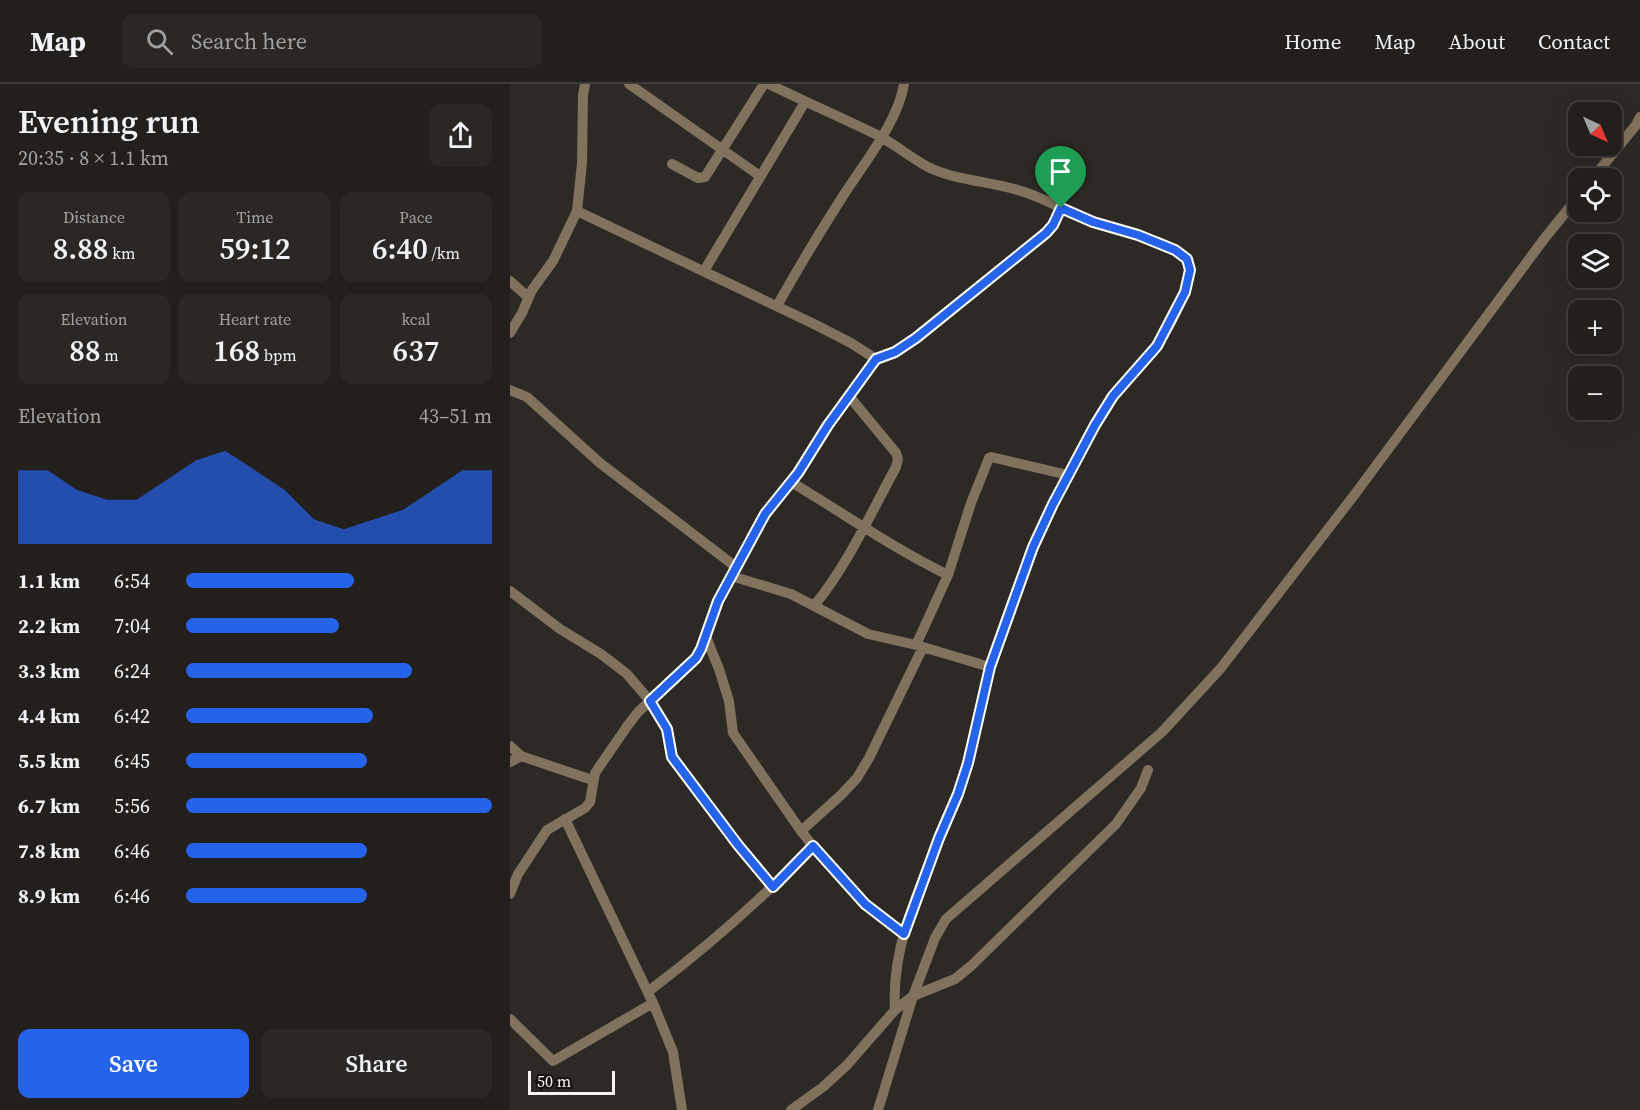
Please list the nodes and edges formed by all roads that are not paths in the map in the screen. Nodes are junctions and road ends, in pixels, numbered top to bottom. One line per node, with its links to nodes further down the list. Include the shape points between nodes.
1 (585, 84): 15 (street)
2 (629, 84): 9 (street)
3 (764, 84): 9 (street)
4 (769, 84): 6 (street)
5 (904, 84): 8 (street, via 902,100)
6 (805, 102): 8 (street); 12 (street)
7 (1640, 117): 11 (street)
8 (881, 137): 13 (street, via 927,166 1025,192); 19 (street, via 805,254)
9 (723, 150): 10 (street, via 703,178); 12 (street)
10 (672, 164)
11 (1601, 168)
12 (760, 176): 16 (street)
13 (1061, 208): 21 (street, via 1046,233 916,338); 24 (street, via 1175,250 1187,259 1190,270 1185,292 1157,346 1113,396)
14 (1568, 210): 47 (street, via 1221,668 1161,732 946,919)
15 (577, 211): 16 (street); 18 (street, via 553,261)
16 (704, 272): 19 (street)
17 (510, 282): 18 (street)
18 (528, 297): 20 (street)
19 (777, 306): 21 (street)
20 (510, 333)
21 (876, 359): 23 (street)
22 (510, 390): 27 (street, via 527,397 600,464)
23 (849, 396): 25 (street); 26 (street, via 898,459)
24 (1068, 476): 28 (street, via 989,458); 33 (street, via 1033,547)
25 (791, 482): 26 (street); 27 (street, via 765,514)
26 (864, 526): 28 (street); 30 (street, via 833,582)
27 (733, 571): 30 (street); 31 (street)
28 (948, 575): 32 (street)
29 (510, 591): 34 (street, via 615,664)
30 (814, 606): 32 (street, via 868,634)
31 (705, 637): 34 (street, via 696,658); 41 (street, via 729,701 733,733)
32 (919, 646): 33 (street); 41 (street, via 857,778)
33 (990, 667): 45 (street, via 968,763)
34 (650, 701): 39 (street, via 614,743); 43 (street, via 667,729 672,757)
35 (510, 746): 36 (street)
36 (521, 756): 37 (street); 39 (street)
37 (510, 762)
38 (1148, 770): 47 (street, via 1141,788 1116,824 971,966 955,979)
39 (592, 780): 40 (street, via 590,802)
40 (565, 819): 44 (street, via 547,830 518,874); 46 (street)
41 (801, 831): 42 (street)
42 (813, 846): 43 (street); 45 (street, via 865,904)
43 (773, 887): 46 (street, via 702,951)
44 (510, 894)
45 (904, 934): 49 (street, via 894,988)
46 (649, 991): 48 (street)
47 (913, 996): 49 (street); 53 (street)
48 (653, 1003): 50 (street, via 553,1061); 51 (street, via 673,1052)
49 (895, 1010): 52 (street, via 847,1065)
50 (510, 1019)
51 (682, 1110)
52 (791, 1110)
53 (878, 1110)

